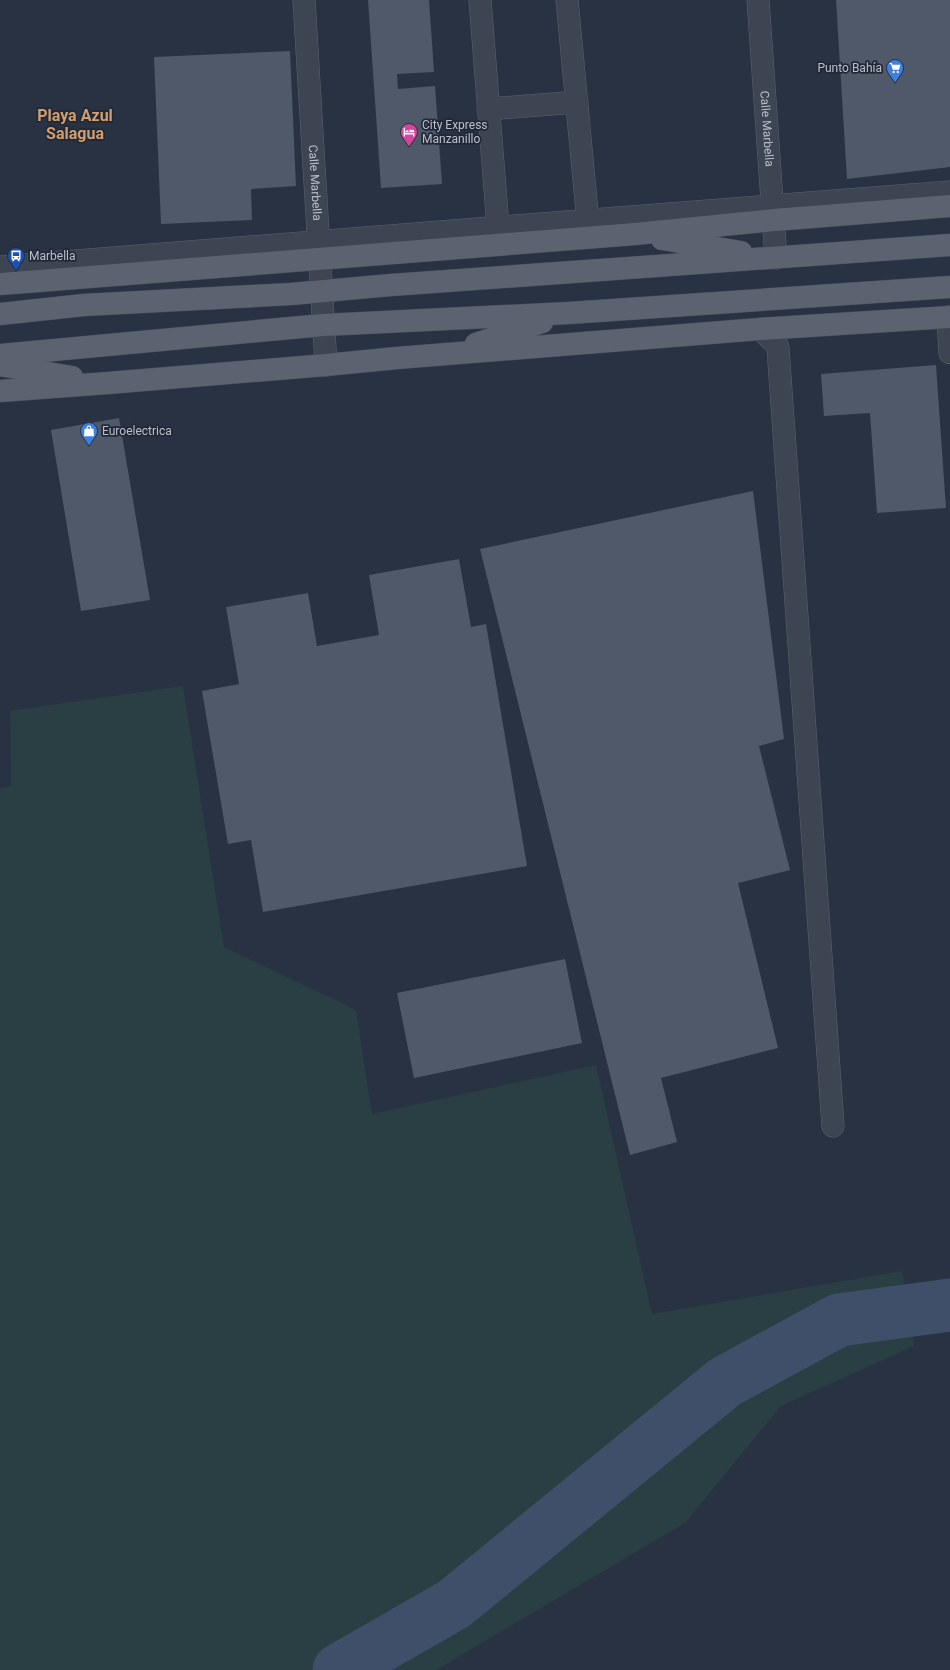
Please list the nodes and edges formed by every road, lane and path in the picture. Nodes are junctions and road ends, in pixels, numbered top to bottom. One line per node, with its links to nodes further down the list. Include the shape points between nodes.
1 (304, 0): 14 (street, Calle Marbella)
2 (480, 0): 6 (street)
3 (567, 0): 5 (street)
4 (758, 0): 9 (street, Calle Marbella)
5 (577, 102): 6 (street); 10 (street)
6 (488, 109): 12 (street)
7 (950, 192): 9 (street)
8 (950, 206): 9 (main road)
9 (773, 212): 10 (street); 11 (main road); 15 (street, Calle Marbella)
10 (588, 228): 11 (main road); 12 (main road)
11 (635, 234): 15 (main road)
12 (498, 236): 14 (main road)
13 (950, 245): 15 (main road)
14 (319, 251): 16 (street); 17 (main road); 19 (street, Calle Marbella)
15 (776, 258): 19 (main road)
16 (0, 267)
17 (0, 284)
18 (950, 287): 20 (main road)
19 (321, 292): 22 (main road, via 84,305); 24 (street, Calle Marbella)
20 (619, 310): 21 (main road); 25 (main road)
21 (569, 313): 24 (main road); 28 (main road)
22 (0, 314)
23 (949, 317): 25 (main road); 26 (street)
24 (323, 325): 27 (main road); 30 (street, Calle Marbella)
25 (760, 329): 28 (main road); 33 (street, via 778,348)
26 (950, 353)
27 (0, 355)
28 (440, 355): 30 (main road)
29 (0, 365): 31 (main road)
30 (326, 366): 31 (main road)
31 (108, 383): 32 (main road)
32 (0, 391)
33 (833, 1126)

